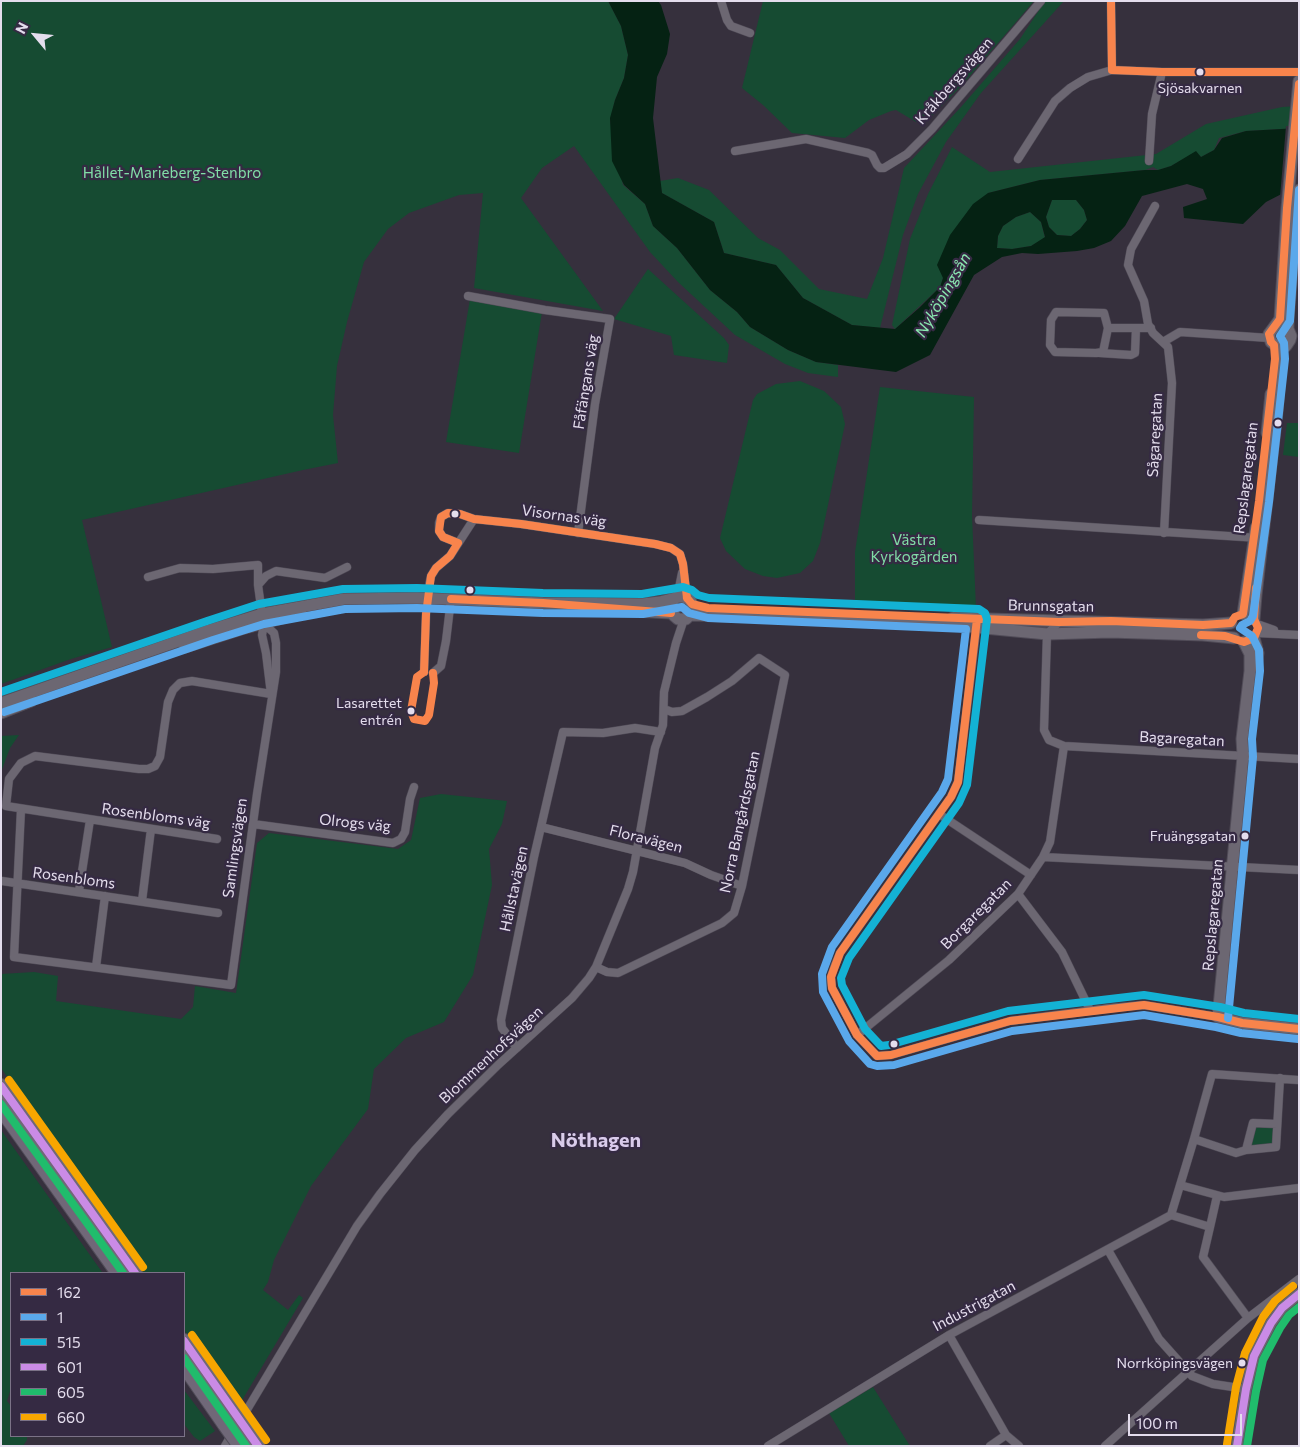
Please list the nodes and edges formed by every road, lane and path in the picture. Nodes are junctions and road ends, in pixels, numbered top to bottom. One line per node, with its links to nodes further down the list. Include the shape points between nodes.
1 (721, 1): 4 (street, via 732,26)
2 (1041, 1): 9 (street, Kråkbergsvägen, via 919,142 884,168 880,168 868,153 806,139)
3 (1111, 1): 5 (street)
4 (750, 33)
5 (1112, 70): 6 (street); 10 (street, via 1084,79 1055,101)
6 (1162, 72): 7 (street); 11 (street, via 1152,114)
7 (1299, 72)
8 (1299, 81): 14 (main road, via 1294,120)
9 (735, 151)
10 (1018, 159)
11 (1148, 161)
12 (1299, 190): 14 (main road)
13 (1156, 206): 19 (street, via 1131,249 1128,265 1144,301)
14 (1292, 207): 16 (main road, via 1280,319); 20 (main road)
15 (468, 296): 26 (street, Fåfängans väg, via 610,319)
16 (1276, 327): 20 (main road, via 1280,326); 22 (main road, via 1271,331)
17 (1108, 328): 18 (street); 23 (street, via 1103,352); 23 (street, via 1104,313 1056,312 1052,320 1050,345 1055,352)
18 (1136, 328): 19 (street); 23 (street, via 1135,353)
19 (1151, 328): 21 (street)
20 (1292, 334): 22 (main road, via 1288,343)
21 (1163, 342): 22 (street, via 1180,332); 27 (street, Sågaregatan, via 1168,348 1172,383)
22 (1275, 343): 28 (main road, Repslagaregatan, via 1276,421)
23 (1100, 352)
24 (474, 518): 26 (street, Visornas väg); 29 (street); 29 (street, Visornas väg, via 448,513 441,517 439,531 443,537)
25 (979, 520): 27 (street)
26 (578, 533): 35 (street, Visornas väg, via 655,544 680,554 683,564)
27 (1164, 533): 28 (street)
28 (1258, 538): 37 (main road, Repslagaregatan); 42 (main road, Repslagaregatan)
29 (458, 543): 33 (street, via 450,556 436,568)
30 (347, 567): 32 (street, via 324,578 276,571)
31 (148, 577): 32 (street, via 180,568 258,566)
32 (258, 585): 38 (street)
33 (429, 586)
34 (451, 599): 35 (main road, Brunnsgatan, via 643,604); 36 (street, via 441,666 428,673); 38 (main road, Brunnsgatan, via 344,599)
35 (681, 608): 40 (main road, Brunnsgatan); 47 (street, Blommenhofsvägen, via 664,692)
36 (426, 614)
37 (1243, 614): 41 (main road); 42 (main road, via 1250,616)
38 (263, 619): 45 (street, Samlingsvägen, via 262,636); 45 (street, Samlingsvägen, via 274,633 276,643); 46 (main road, Brunnsgatan, via 201,634); 48 (main road, Brunnsgatan)
39 (1059, 622): 40 (main road, Brunnsgatan); 41 (main road, Brunnsgatan); 43 (street)
40 (977, 623): 43 (main road, Brunnsgatan); 55 (street, via 958,782)
41 (1231, 623): 42 (main road, via 1230,630)
42 (1250, 632): 43 (main road, Brunnsgatan, via 1203,635); 44 (street, Brunnsgatan); 51 (main road, Repslagaregatan, via 1258,653 1249,739)
43 (1047, 634): 50 (street, via 1044,730 1049,740)
44 (1299, 635)
45 (272, 694): 54 (street, via 192,681 180,683 168,702 160,757 155,766 139,770 35,756 21,763 9,779 6,806); 57 (street, Samlingsvägen)
46 (1, 703)
47 (664, 709): 49 (street, Blommenhofsvägen); 68 (street, Norra Bangårdsgatan, via 682,711 732,681 759,658 785,675)
48 (1, 713)
49 (661, 732): 58 (street, Hållstavägen, via 635,728 563,732); 61 (street, Blommenhofsvägen, via 655,748)
50 (1064, 746): 51 (street, Bagaregatan); 62 (street, Borgaregatan, via 1050,842)
51 (1243, 756): 52 (street, Bagaregatan); 63 (main road, Repslagaregatan)
52 (1299, 759)
53 (414, 787): 57 (street, Olrogs väg, via 405,832 393,843)
54 (21, 809): 56 (street, Rosenbloms väg); 67 (street)
55 (939, 814): 65 (street); 79 (street, via 834,965 832,988)
56 (90, 820): 59 (street, Rosenbloms väg); 69 (street, Rosenbloms väg)
57 (253, 824): 74 (street, Samlingsvägen, via 231,985)
58 (541, 827): 61 (street, Floravägen); 80 (street, Hållstavägen, via 501,1020 502,1028)
59 (151, 829): 60 (street, Rosenbloms väg); 72 (street)
60 (217, 839)
61 (636, 852): 68 (street, Floravägen, via 685,863); 75 (street, Blommenhofsvägen, via 628,889)
62 (1043, 857): 63 (street); 65 (street, Borgaregatan)
63 (1232, 867): 64 (street); 77 (main road, Repslagaregatan)
64 (1299, 870)
65 (1031, 875): 70 (street, Borgaregatan)
66 (2, 881): 67 (street, Rosenbloms)
67 (18, 884): 69 (street, Rosenbloms); 74 (street, via 14,957)
68 (742, 886): 75 (street, Norra Bangårdsgatan, via 734,913 722,923 618,973)
69 (79, 891): 71 (street, Rosenbloms)
70 (1018, 894): 76 (street, via 1062,952); 79 (street, Borgaregatan, via 950,960)
71 (105, 896): 72 (street, Rosenbloms); 74 (street)
72 (142, 901): 73 (street, Rosenbloms)
73 (218, 913)
74 (96, 967)
75 (596, 967): 80 (street, Blommenhofsvägen, via 572,998)
76 (1090, 1010): 77 (street, via 1144,1005); 79 (street, via 1010,1022 891,1055 877,1056)
77 (1218, 1017): 78 (main road)
78 (1299, 1029)
79 (857, 1035)
80 (517, 1048): 105 (street, Blommenhofsvägen, via 442,1120 380,1194 347,1242)
81 (1280, 1078): 82 (street); 85 (street); 86 (street, via 1212,1074)
82 (1298, 1080)
83 (1, 1086): 95 (highway)
84 (1, 1109): 94 (highway)
85 (1276, 1124): 87 (street, via 1253,1123); 87 (street, via 1276,1147)
86 (1194, 1139): 87 (street, via 1236,1153); 88 (street)
87 (1246, 1150)
88 (1180, 1185): 90 (street); 91 (street)
89 (1299, 1188): 90 (street)
90 (1218, 1196): 92 (street)
91 (1171, 1215): 92 (street); 93 (street, Industrigatan)
92 (1210, 1227): 98 (street, via 1203,1257)
93 (1108, 1250): 99 (street, Industrigatan); 102 (street, via 1159,1339)
94 (117, 1272)
95 (134, 1272)
96 (1299, 1279): 98 (street)
97 (1299, 1294): 103 (main road, via 1282,1308 1261,1340 1250,1366)
98 (1248, 1318): 102 (street)
99 (948, 1335): 104 (street); 108 (street, Industrigatan)
100 (185, 1342): 107 (highway, bridge)
101 (185, 1367): 106 (highway, bridge)
102 (1188, 1371): 103 (street, via 1197,1379 1213,1384); 111 (street)
103 (1246, 1389): 112 (main road)
104 (1006, 1435): 109 (street); 110 (street)
105 (225, 1446)
106 (240, 1446)
107 (258, 1446)
108 (768, 1446)
109 (990, 1446)
110 (1020, 1446)
111 (1104, 1446)
112 (1237, 1446)

